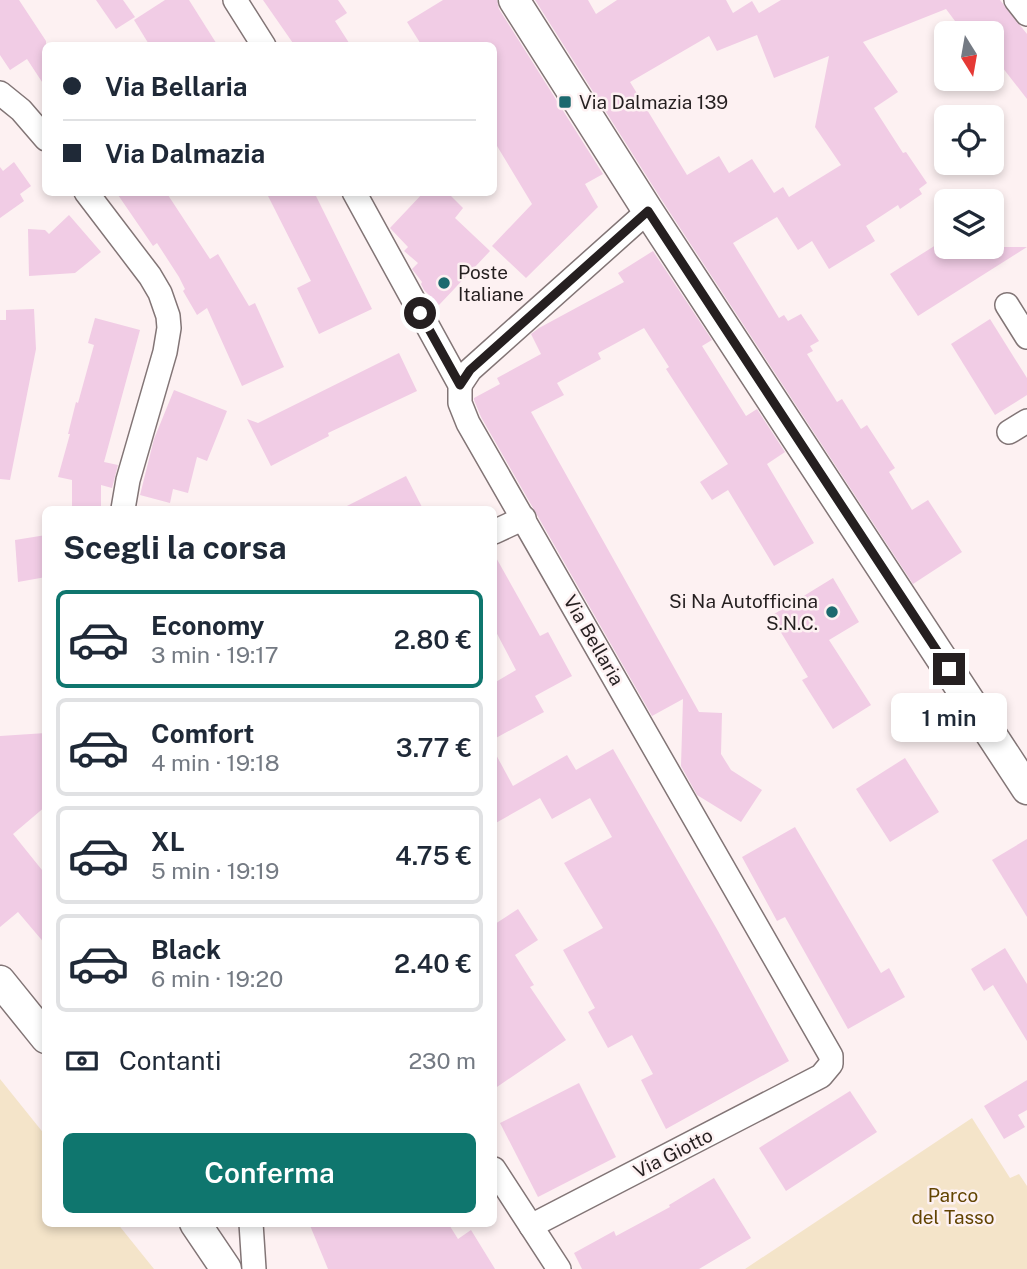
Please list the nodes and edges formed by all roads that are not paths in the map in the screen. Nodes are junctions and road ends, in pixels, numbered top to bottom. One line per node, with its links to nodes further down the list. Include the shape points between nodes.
1 (235, 0): 5 (street)
2 (514, 0): 10 (street)
3 (1016, 0): 4 (street)
4 (1027, 14)
5 (261, 42)
6 (0, 93): 7 (street)
7 (42, 134)
8 (89, 196): 14 (street, via 150,276 168,316 166,352)
9 (356, 196): 13 (street, Via Bellaria)
10 (648, 211): 13 (street, via 470,370); 17 (street)
11 (1007, 305): 12 (street)
12 (1027, 337)
13 (460, 385): 15 (street, Via Bellaria, via 460,403 468,423)
14 (124, 506)
15 (524, 519): 16 (street); 20 (street, Via Bellaria, via 828,1049 831,1064)
16 (497, 531)
17 (1027, 789)
18 (0, 981): 19 (street)
19 (42, 1033)
20 (815, 1079): 22 (street, Via Giotto)
21 (497, 1174): 22 (street)
22 (531, 1226): 27 (street)
23 (198, 1227): 25 (street)
24 (251, 1227): 26 (street)
25 (226, 1269)
26 (254, 1269)
27 (559, 1269)

